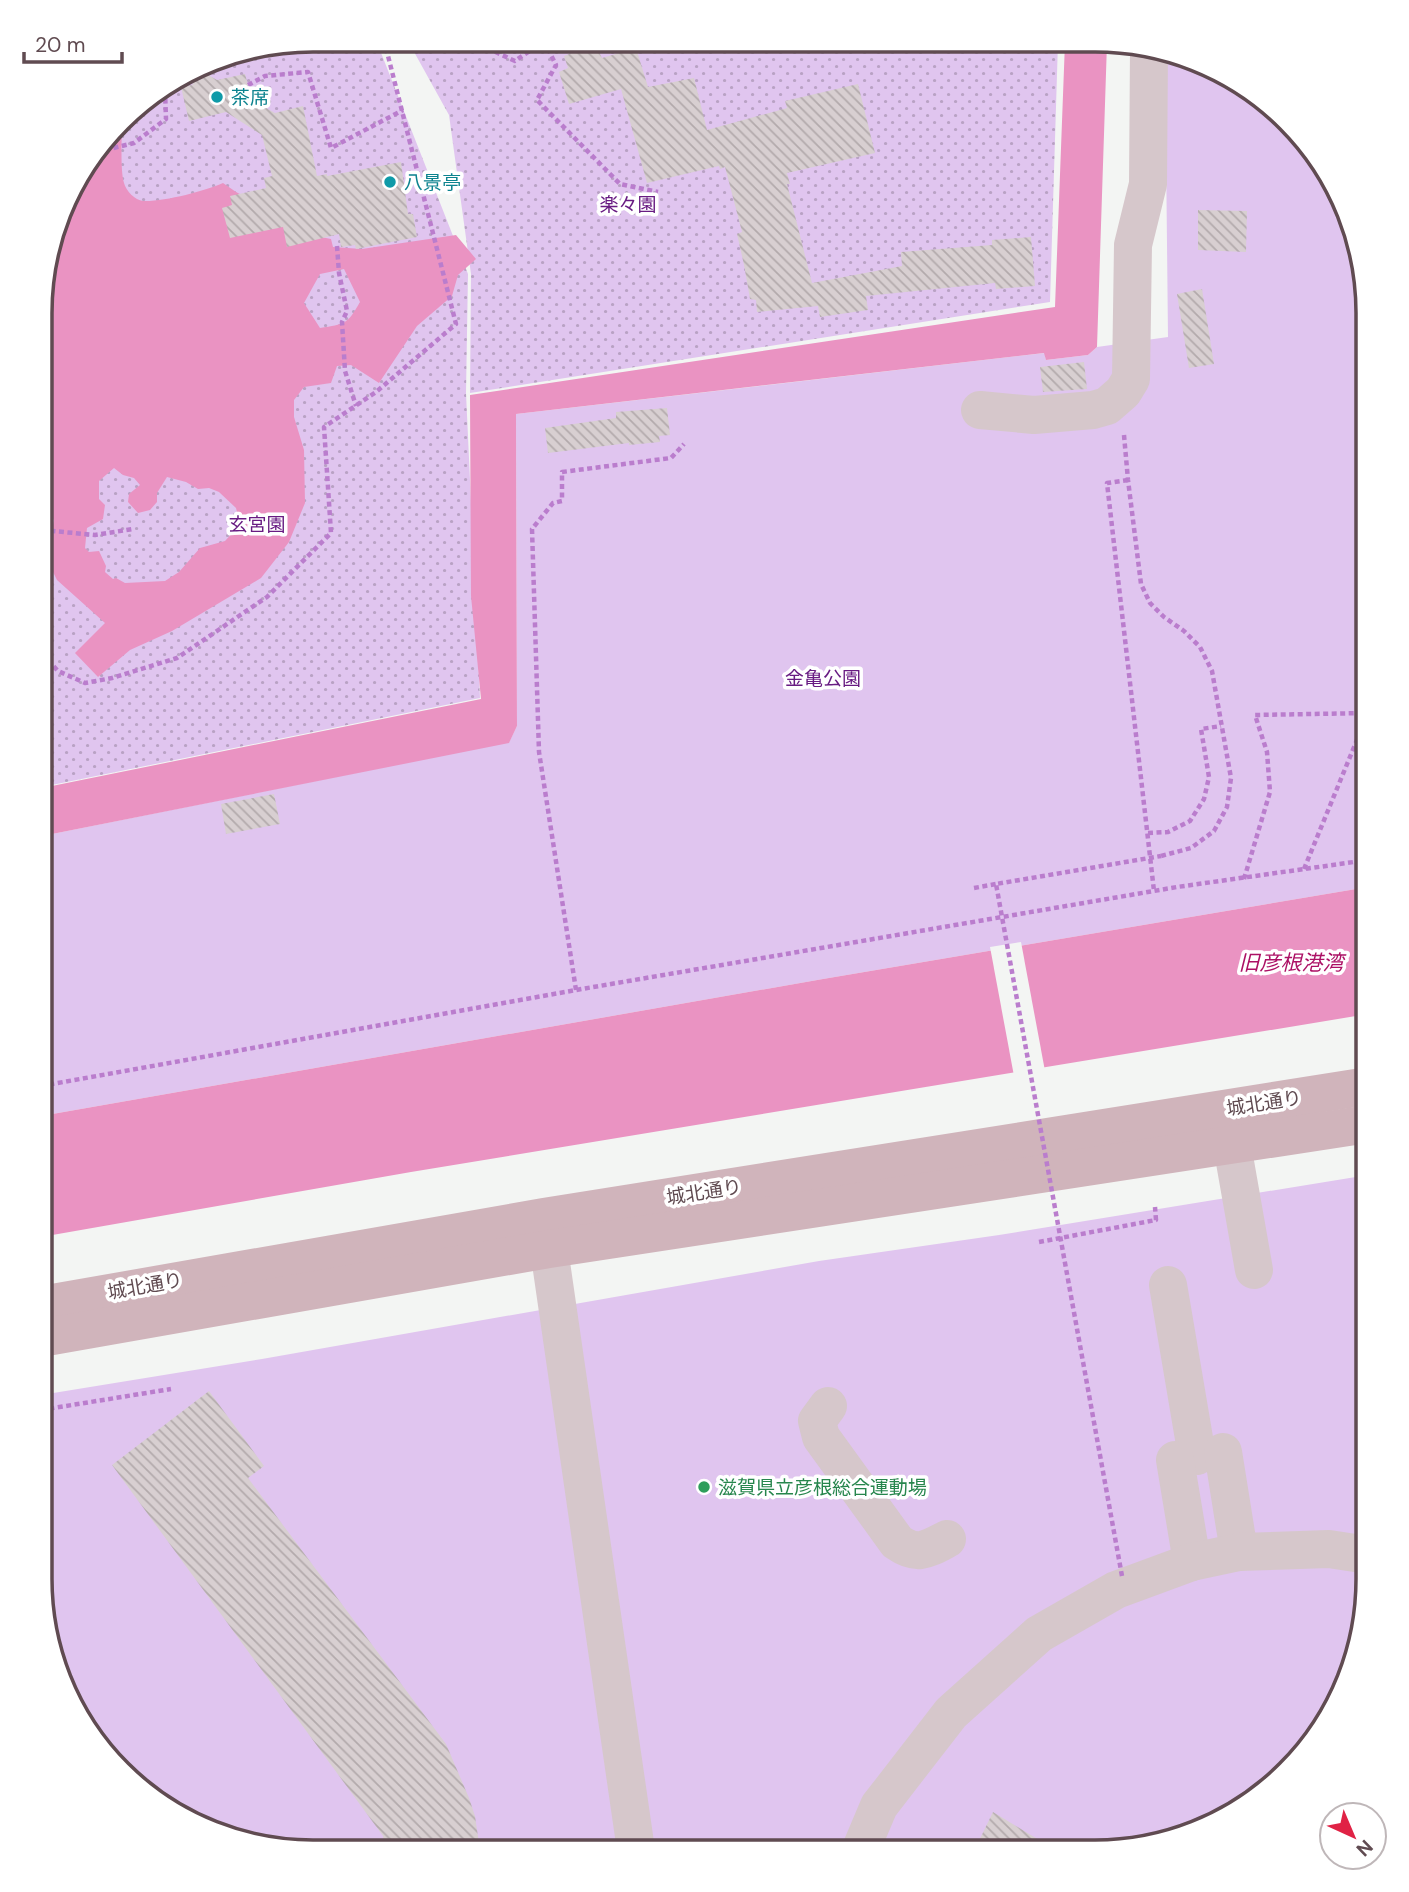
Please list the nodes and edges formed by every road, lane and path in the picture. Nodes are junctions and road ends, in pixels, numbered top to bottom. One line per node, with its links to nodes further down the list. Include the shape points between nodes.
1 (387, 52): 8 (path)
2 (496, 52): 3 (path, via 515,61)
3 (528, 52)
4 (550, 52): 10 (path, via 556,65 537,100 620,184)
5 (1149, 58): 13 (lane, via 1148,184 1133,245 1131,379 1123,392 1093,410 1034,415)
6 (248, 85): 8 (path, via 265,76 308,72 331,148)
7 (165, 98): 9 (path, via 166,119 134,143)
8 (403, 110): 12 (path, via 456,324)
9 (111, 149)
10 (658, 192)
11 (337, 246): 12 (path, via 347,311 342,322 345,371)
12 (356, 406): 19 (path, via 324,427 331,533 267,597 177,658 85,683)
13 (980, 410)
14 (684, 444): 30 (path, via 671,458 562,471 562,501 553,503 533,529 539,752)
15 (1127, 468): 16 (path)
16 (1128, 480): 21 (path, via 1141,584 1150,603 1200,647 1212,671); 23 (path, via 1107,483)
17 (133, 529): 18 (path, via 95,535)
18 (52, 531)
19 (52, 665)
20 (1356, 713): 26 (path, via 1255,715 1267,752 1270,792)
21 (1222, 727): 23 (path, via 1201,729 1209,777 1205,800 1190,821 1168,832); 27 (path, bridge, via 1231,778 1227,807 1214,831 1191,848)
22 (1356, 742): 25 (path)
23 (1148, 833): 29 (path)
24 (1356, 862): 25 (path)
25 (1304, 870): 26 (path)
26 (1244, 878): 29 (path)
27 (996, 884): 28 (path); 36 (path, bridge)
28 (974, 888)
29 (1154, 891): 30 (path)
30 (576, 990): 31 (path)
31 (52, 1084)
32 (1356, 1088): 41 (main road, 城北通り, via 544,1217)
33 (1356, 1126): 34 (main road, 城北通り)
34 (1232, 1145): 38 (main road, 城北通り); 39 (lane)
35 (1154, 1207): 36 (path, via 1156,1220)
36 (1060, 1238): 37 (path); 51 (path, bridge)
37 (1039, 1242)
38 (550, 1249): 42 (main road, 城北通り); 52 (lane)
39 (1254, 1270)
40 (1168, 1285): 46 (lane)
41 (52, 1303)
42 (52, 1336)
43 (171, 1389): 45 (path)
44 (828, 1406): 47 (lane, via 817,1421 821,1437 897,1542 910,1551 928,1550)
45 (52, 1408)
46 (1198, 1456): 48 (lane); 50 (lane)
47 (947, 1539)
48 (1239, 1552): 49 (lane, via 1329,1549); 50 (lane)
49 (1356, 1553)
50 (1192, 1562): 53 (lane, via 1116,1590 1039,1634 951,1713 879,1806)
51 (1122, 1576)
52 (635, 1840)
53 (865, 1840)

